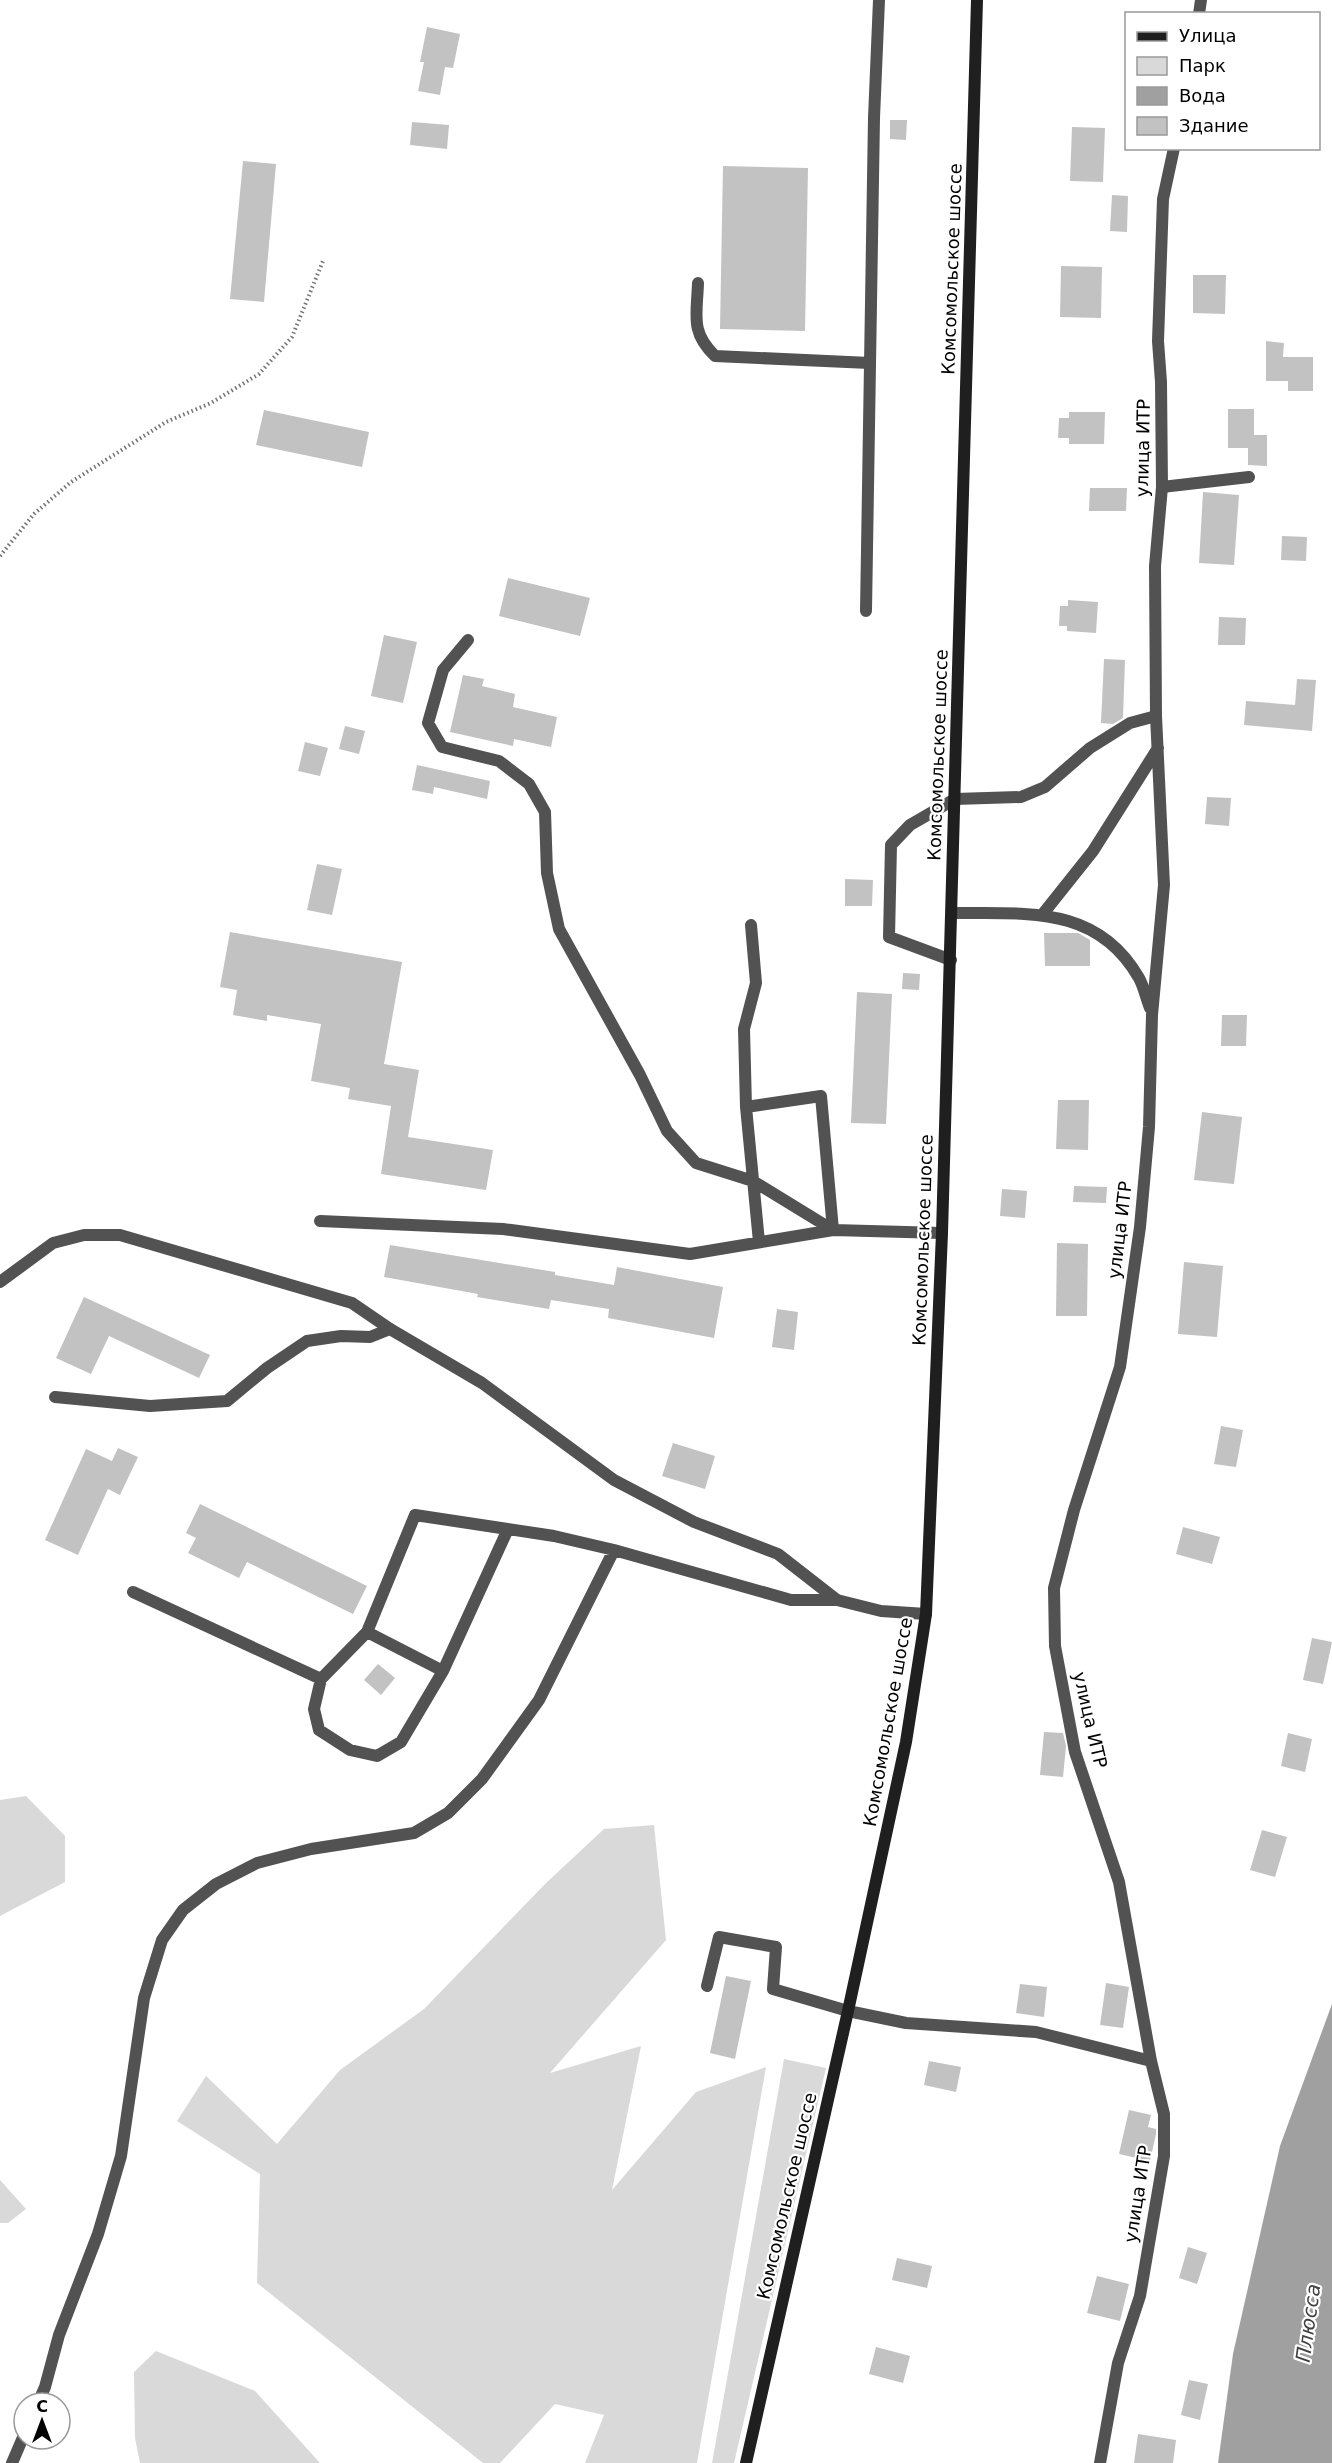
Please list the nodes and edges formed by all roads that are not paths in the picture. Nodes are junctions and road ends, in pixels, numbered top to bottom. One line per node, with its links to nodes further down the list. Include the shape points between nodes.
1 (879, 0): 5 (street)
2 (977, 0): 12 (main road, Комсомольское шоссе)
3 (1174, 150): 7 (street, улица ИТР, via 1163,200 1158,341)
4 (698, 283): 5 (street, via 697,331 702,344 715,356)
5 (870, 363): 8 (street)
6 (1249, 477): 7 (street)
7 (1162, 488): 10 (street, улица ИТР, via 1155,566)
8 (866, 611)
9 (468, 640): 19 (street, via 443,670 428,723 442,747 499,761 529,784 545,812 547,873 559,929 667,1131 696,1163)
10 (1156, 716): 11 (street, улица ИТР); 12 (street, via 1131,723 1090,748 1045,787 1021,797)
11 (1158, 748): 14 (street, via 1093,851); 17 (street, улица ИТР, via 1164,885)
12 (955, 799): 13 (main road, Комсомольское шоссе); 16 (street, via 910,825 891,845 889,937)
13 (952, 913): 14 (street, улица ИТР); 16 (main road, Комсомольское шоссе)
14 (1039, 914): 17 (street, улица ИТР, via 1071,920 1095,930 1120,950 1140,979)
15 (751, 925): 18 (street, via 756,983 744,1029)
16 (951, 960): 22 (main road, Комсомольское шоссе)
17 (1152, 1015): 37 (street, улица ИТР, via 1149,1127 1140,1227 1120,1367 1074,1509 1054,1588 1055,1646 1075,1752 1119,1882)
18 (746, 1107): 19 (street); 21 (street, via 821,1096)
19 (753, 1181): 21 (street); 23 (street)
20 (320, 1221): 23 (street, via 503,1229 690,1254)
21 (833, 1230): 22 (street); 23 (street)
22 (942, 1233): 31 (main road, Комсомольское шоссе)
23 (759, 1242)
24 (0, 1281): 25 (street, via 53,1243 84,1235 120,1235 352,1303)
25 (390, 1329): 26 (street, via 370,1337 308,1341 227,1401 150,1406); 30 (street, via 482,1383 614,1480 694,1522 778,1554)
26 (55, 1397)
27 (508, 1529): 28 (street); 32 (street, via 415,1515); 33 (street)
28 (614, 1550): 30 (street, via 791,1600); 38 (street, via 539,1700 482,1779 448,1813 414,1833 311,1849 257,1863 216,1884 183,1910 162,1940 144,1998 121,2156)
29 (133, 1592): 34 (street)
30 (837, 1600): 31 (street, via 881,1611)
31 (926, 1614): 36 (main road, Комсомольское шоссе, via 906,1742)
32 (367, 1632): 33 (street); 34 (street)
33 (443, 1671): 34 (street, via 401,1742 376,1756 350,1750 319,1730 314,1709)
34 (321, 1679)
35 (707, 1986): 36 (street, via 719,1937 776,1947 773,1989)
36 (848, 2011): 37 (street, via 906,2024 1036,2032); 39 (main road, Комсомольское шоссе)
37 (1151, 2061): 40 (street, улица ИТР, via 1164,2114 1164,2156 1140,2296 1118,2363)
38 (43, 2391)
39 (746, 2463)
40 (1100, 2463)

